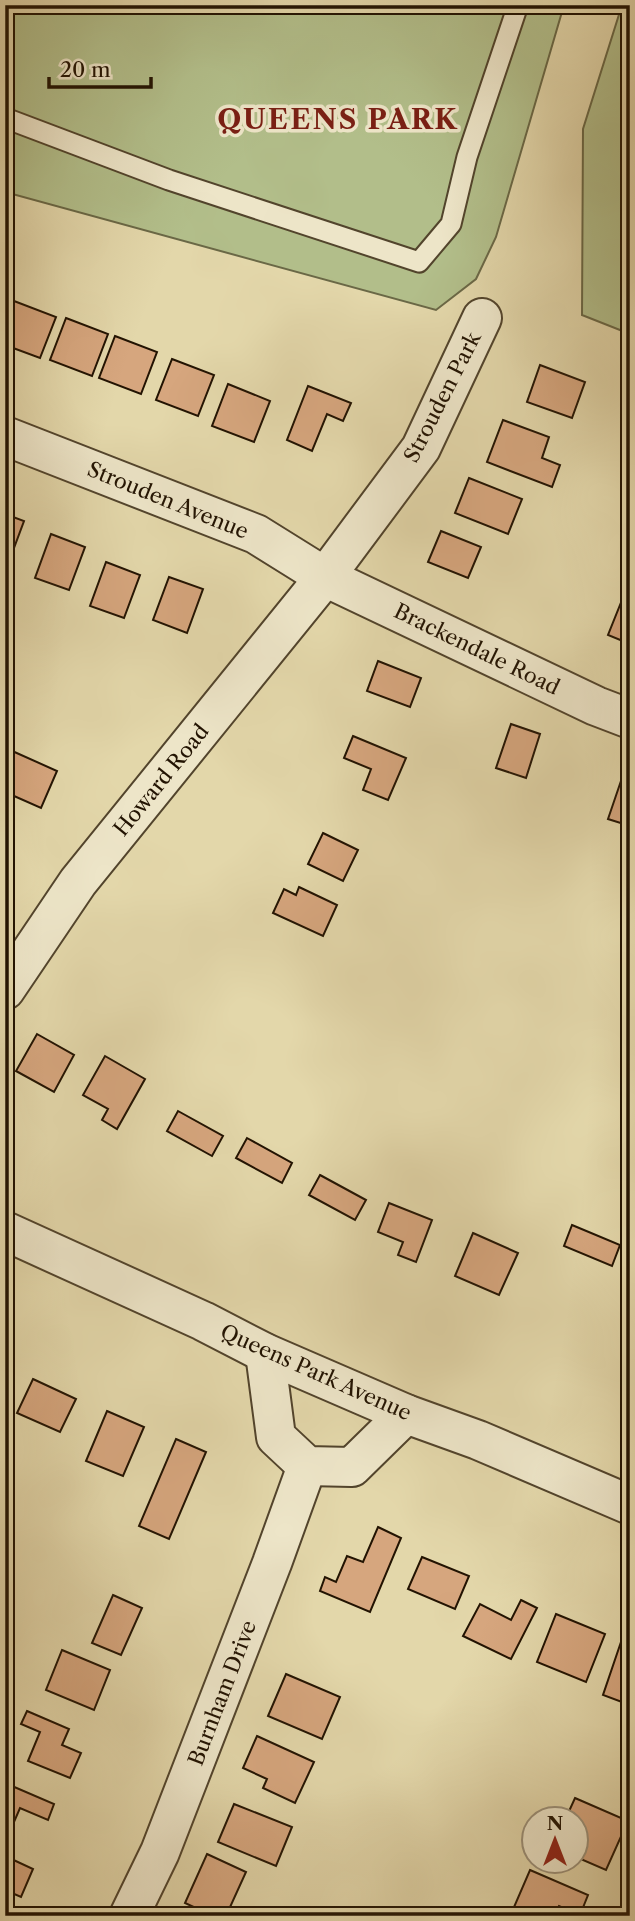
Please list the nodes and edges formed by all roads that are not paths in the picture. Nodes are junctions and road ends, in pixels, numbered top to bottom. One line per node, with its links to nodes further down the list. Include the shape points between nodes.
1 (518, 5): 2 (lane, via 467,157 451,224 419,262 169,180)
2 (5, 118)
3 (482, 318): 5 (street, Strouden Park, via 421,448)
4 (5, 436): 5 (street, Strouden Avenue, via 256,534)
5 (326, 577): 6 (street, Brackendale Road); 7 (street, Howard Road, via 78,882)
6 (630, 719)
7 (5, 990)
8 (5, 1231): 9 (street, Queens Park Avenue)
9 (265, 1353): 10 (street, Queens Park Avenue); 11 (street, via 276,1437)
10 (406, 1415): 11 (street, via 352,1467); 12 (street, Queens Park Avenue, via 478,1440)
11 (307, 1466): 13 (street, Burnham Drive, via 160,1852)
12 (630, 1505)
13 (129, 1916)

